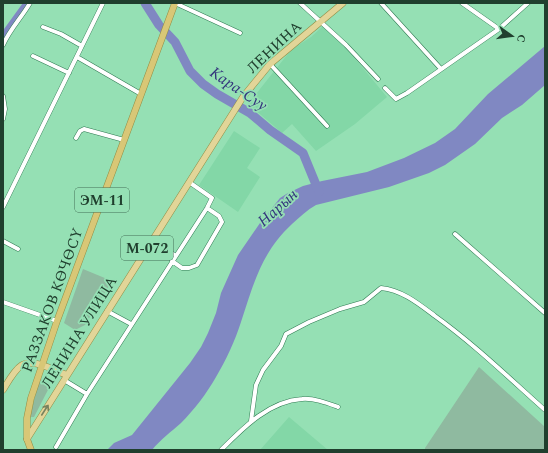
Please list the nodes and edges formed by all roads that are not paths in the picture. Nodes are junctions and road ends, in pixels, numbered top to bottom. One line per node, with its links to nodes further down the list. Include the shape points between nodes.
1 (30, 3): 13 (street)
2 (103, 3): 14 (street)
3 (175, 3): 12 (street); 22 (highway, РАЗЗАКОВ КӨЧӨСҮ / ЭМ-11)
4 (300, 3): 9 (street)
5 (343, 3): 9 (main road, ЛЕНИНА / М-072)
6 (381, 3): 18 (street)
7 (462, 3): 11 (street)
8 (528, 3): 11 (street)
9 (321, 22): 17 (main road, ЛЕНИНА / М-072); 20 (street)
10 (43, 27): 14 (street)
11 (499, 28): 18 (street)
12 (240, 33)
13 (3, 45)
14 (82, 46): 16 (street)
15 (34, 56): 19 (street)
16 (77, 57): 19 (street); 22 (street)
17 (270, 64): 24 (main road, ЛЕНИНА / М-072); 26 (street)
18 (441, 69): 21 (street, via 396,99)
19 (69, 73): 30 (street)
20 (378, 79)
21 (385, 88)
22 (140, 94): 28 (highway, РАЗЗАКОВ КӨЧӨСҮ / ЭМ-11)
23 (3, 96): 25 (street)
24 (243, 96): 29 (main road, ЛЕНИНА УЛИЦА / М-072)
25 (3, 118)
26 (327, 126)
27 (76, 138): 28 (street, via 84,129)
28 (124, 140): 41 (highway, РАЗЗАКОВ КӨЧӨСҮ / ЭМ-11)
29 (189, 182): 31 (street, via 212,198); 34 (main road, ЛЕНИНА УЛИЦА / М-072)
30 (3, 207)
31 (207, 208): 36 (street); 37 (street, via 219,216 222,222 197,265 182,268)
32 (455, 234): 40 (street)
33 (3, 241): 35 (street)
34 (152, 241): 36 (street); 39 (main road, ЛЕНИНА УЛИЦА / М-072)
35 (18, 249)
36 (176, 256): 37 (street)
37 (172, 262): 42 (street)
38 (3, 302): 41 (street)
39 (107, 312): 42 (street); 44 (main road, ЛЕНИНА УЛИЦА / М-072)
40 (545, 313)
41 (57, 321): 43 (highway, РАЗЗАКОВ КӨЧӨСҮ / ЭМ-11)
42 (131, 324): 46 (street)
43 (42, 364): 44 (main road); 45 (main road, via 23,364); 50 (highway, РАЗЗАКОВ КӨЧӨСҮ / ЭМ-11, via 27,418)
44 (65, 378): 46 (street); 50 (main road, ЛЕНИНА УЛИЦА / М-072, one-way to 44)
45 (3, 390)
46 (87, 394): 51 (street)
47 (338, 407): 49 (street, via 323,401 303,399 281,402)
48 (545, 410): 49 (street, via 461,335 404,295 381,288 364,302 308,322 286,334 256,385)
49 (251, 421): 53 (street)
50 (27, 439): 52 (highway, РАЗЗАКОВ КӨЧӨСҮ / ЭМ-11)
51 (56, 446)
52 (31, 450)
53 (221, 450)

